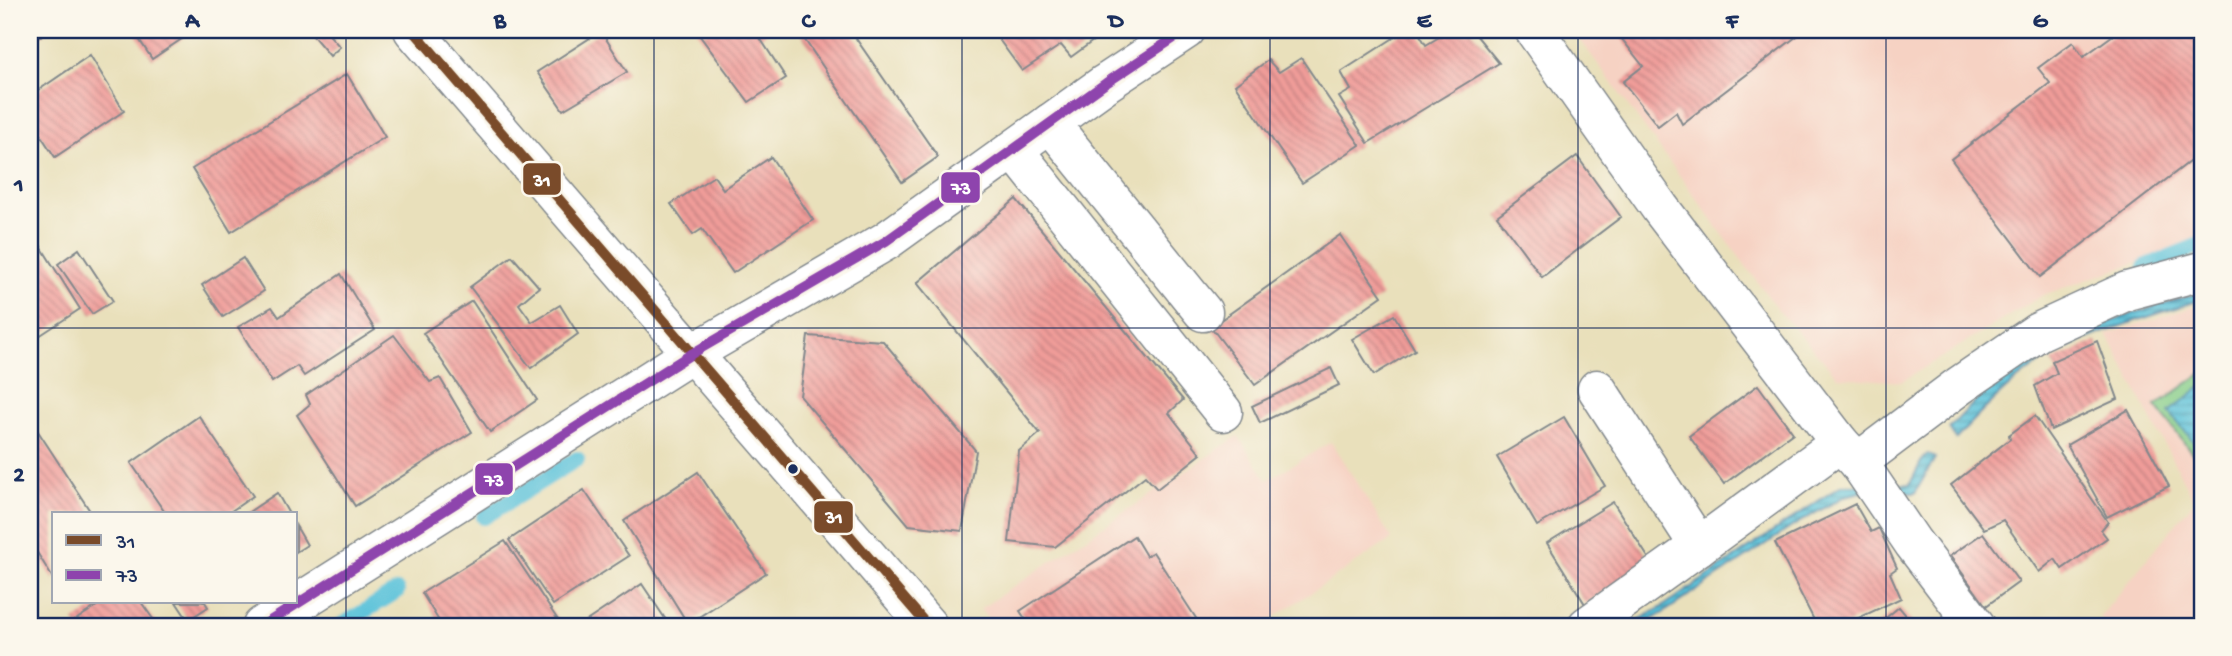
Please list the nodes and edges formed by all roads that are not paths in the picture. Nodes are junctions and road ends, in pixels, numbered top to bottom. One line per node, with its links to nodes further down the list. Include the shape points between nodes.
1 (413, 30): 8 (street)
2 (1186, 30): 4 (street)
3 (1534, 30): 11 (street, via 1660,208)
4 (1049, 123): 5 (street); 7 (street)
5 (1014, 150): 8 (street, via 887,241); 10 (street)
6 (2202, 271): 11 (street, via 2127,291 2038,332)
7 (1203, 312)
8 (693, 353): 13 (street); 16 (street)
9 (1597, 388): 12 (street)
10 (1223, 412)
11 (1849, 453): 12 (street); 18 (street)
12 (1699, 546): 17 (street)
13 (298, 603)
14 (297, 604): 15 (street)
15 (262, 626)
16 (928, 626)
17 (1587, 626)
18 (1976, 626)

